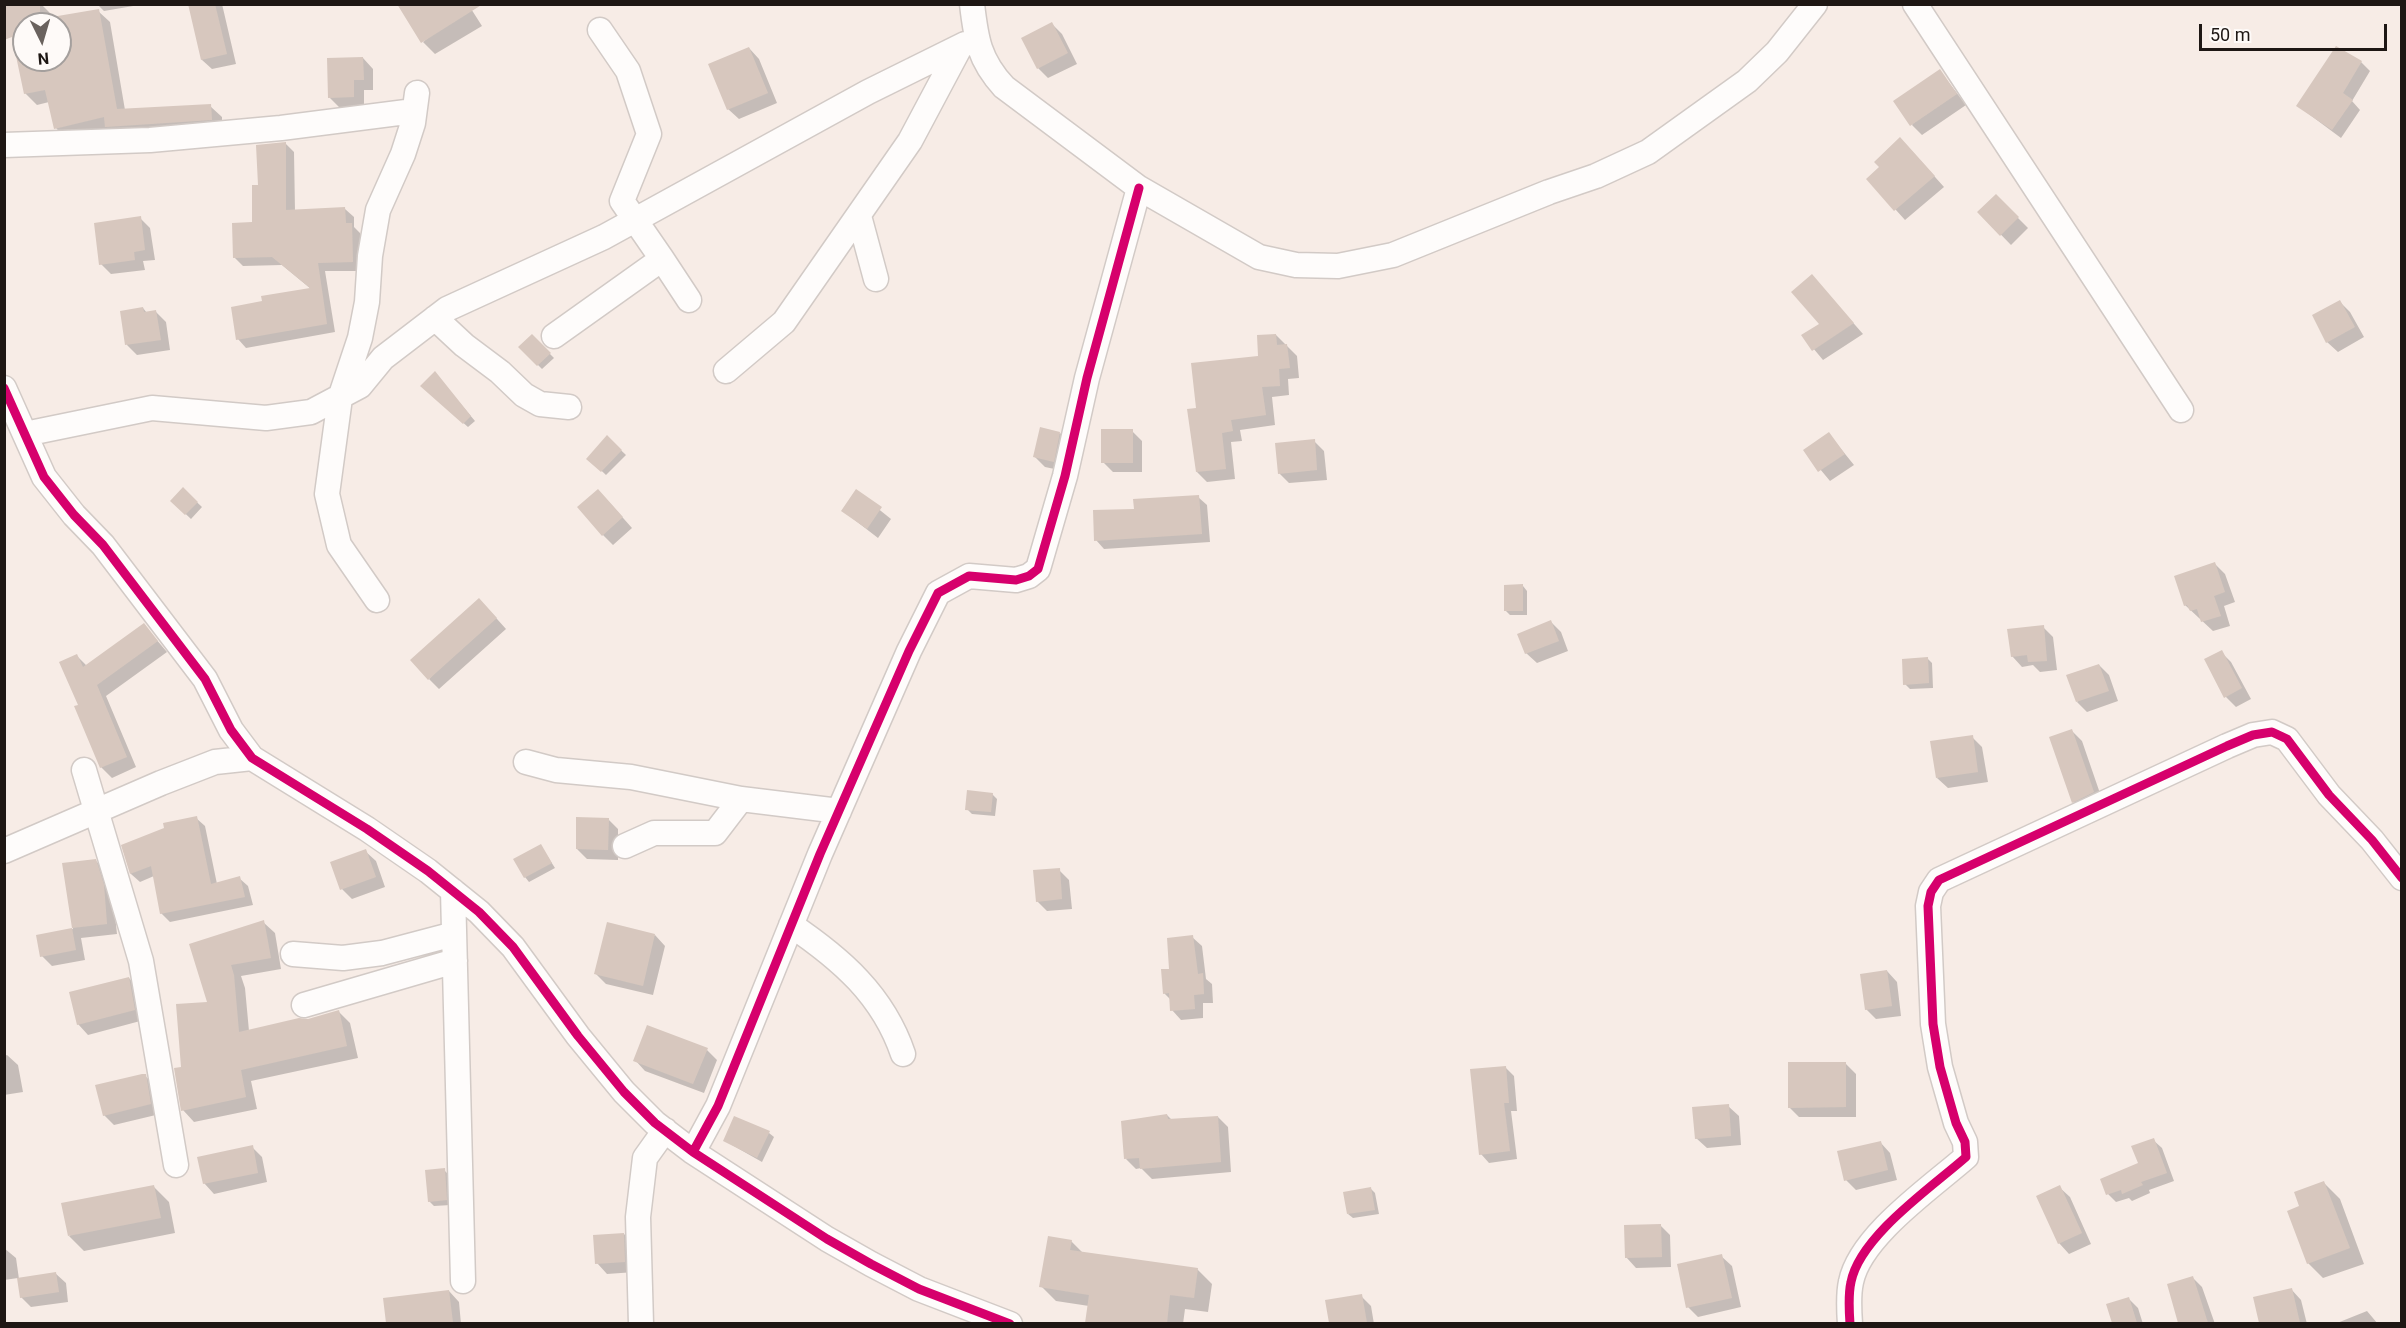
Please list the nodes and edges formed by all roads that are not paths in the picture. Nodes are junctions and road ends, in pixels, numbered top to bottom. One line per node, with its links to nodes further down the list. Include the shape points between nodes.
1 (972, 4): 5 (street)
2 (1815, 4): 7 (street, via 1777,52 1747,81 1648,152 1393,255 1338,266 1296,265 1259,257)
3 (1915, 4): 19 (street)
4 (600, 30): 9 (street, via 628,71 649,134 622,201)
5 (968, 45): 7 (street, via 1004,87); 8 (street); 9 (street, via 868,92)
6 (4, 145): 17 (street, via 150,140 281,128 416,102 403,154 378,210 360,338)
7 (1139, 188): 26 (street, via 1038,569 1016,580 969,576 938,593)
8 (859, 216): 11 (street); 15 (street, via 783,322)
9 (636, 219): 10 (street); 13 (street)
10 (662, 259): 12 (street); 14 (street)
11 (876, 279)
12 (689, 300)
13 (435, 318): 17 (street, via 382,358 360,386); 18 (street, via 524,395 540,404)
14 (554, 336)
15 (726, 371)
16 (4, 388): 20 (street)
17 (340, 398): 20 (street, via 311,412 266,418 152,408); 21 (street, via 327,494 339,545)
18 (568, 407)
19 (2181, 410)
20 (25, 434): 22 (street, via 44,477 103,545 205,679 231,730)
21 (377, 600)
22 (252, 758): 27 (street, via 215,762); 31 (street, via 367,829)
23 (526, 762): 25 (street, via 556,770 631,777)
24 (84, 770): 27 (street)
25 (741, 799): 26 (street); 28 (street, via 715,833 654,833)
26 (839, 811): 32 (street)
27 (96, 812): 29 (street); 40 (street, via 141,962)
28 (625, 846)
29 (4, 851)
30 (2402, 878): 45 (street, via 2329,795 2287,739 2272,732 2253,735 1939,880 1928,906 1933,1023 1940,1067 1965,1142 1966,1157 1891,1221 1861,1258 1851,1282)
31 (453, 891): 33 (street); 38 (street, via 513,947 624,1092)
32 (791, 926): 37 (street, via 823,946 862,984 893,1025); 39 (street, via 717,1106)
33 (454, 934): 34 (street, via 382,953 343,958); 35 (street)
34 (294, 954)
35 (455, 961): 36 (street); 41 (street)
36 (304, 1005)
37 (903, 1054)
38 (664, 1130): 39 (street); 43 (street, via 645,1158 638,1217)
39 (693, 1152): 42 (street, via 827,1239 919,1289)
40 (176, 1165)
41 (463, 1281)
42 (986, 1319): 44 (street)
43 (641, 1323)
44 (1010, 1323)
45 (1850, 1323)

